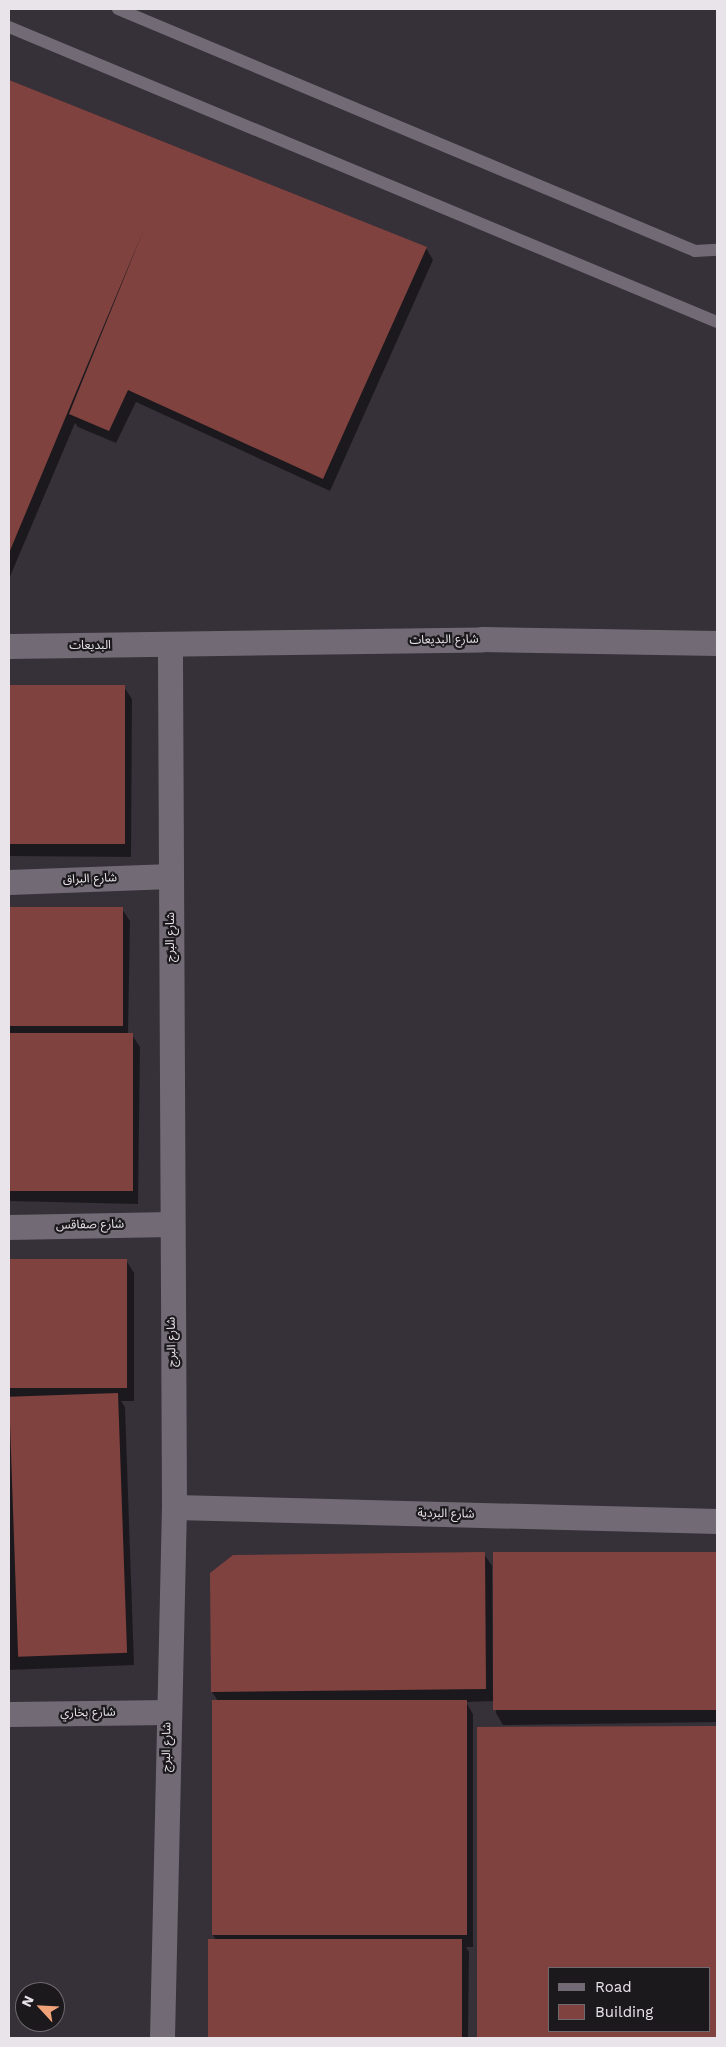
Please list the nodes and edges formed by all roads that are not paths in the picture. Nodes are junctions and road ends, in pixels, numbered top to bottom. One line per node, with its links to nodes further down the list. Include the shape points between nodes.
1 (118, 9): 3 (lane, via 695,251)
2 (9, 27): 4 (lane)
3 (717, 250)
4 (717, 322)
5 (717, 643): 7 (street, شارع البديعات, via 482,639)
6 (9, 646): 7 (street, البديعات)
7 (170, 646): 8 (street, شارع البرج)
8 (171, 876): 9 (street, شارع البراق); 10 (street, شارع البرج)
9 (9, 882)
10 (171, 1224): 11 (street, شارع صفاقس); 12 (street, شارع البرج)
11 (9, 1226)
12 (174, 1507): 13 (street, شارع البردية); 14 (street, شارع البرج)
13 (717, 1520)
14 (168, 1712): 15 (street, شارع بخاري); 16 (street, شارع البرج)
15 (9, 1714)
16 (162, 2038)

